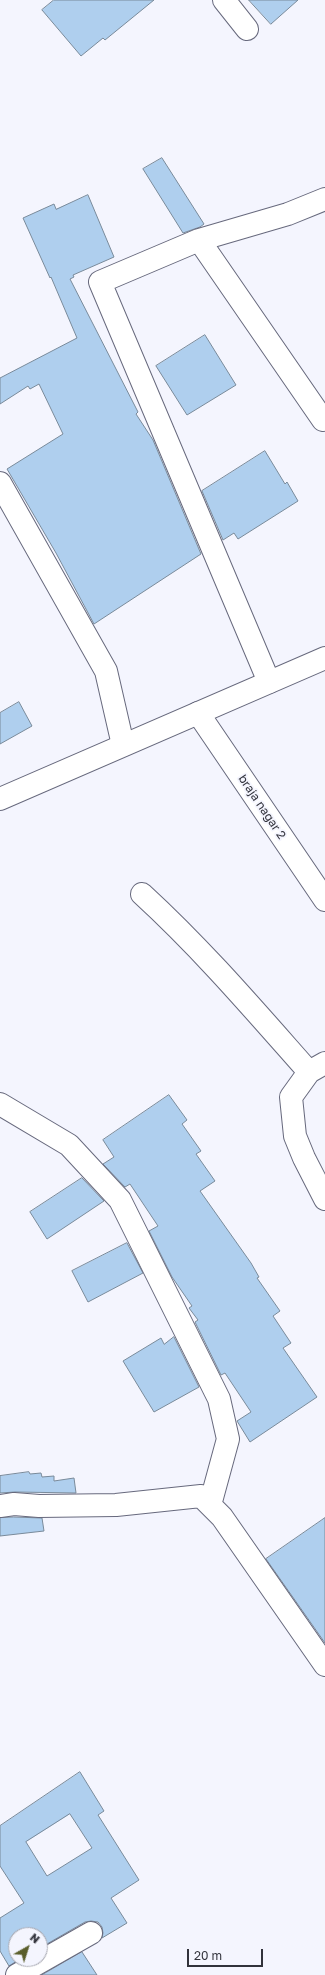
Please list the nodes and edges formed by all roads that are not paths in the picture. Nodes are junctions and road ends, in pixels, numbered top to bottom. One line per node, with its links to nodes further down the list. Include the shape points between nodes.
1 (224, 0): 2 (street)
2 (247, 29)
3 (325, 199): 4 (street, via 288,214)
4 (199, 240): 5 (street); 8 (street, via 100,282)
5 (323, 420)
6 (0, 483): 10 (street, via 106,671)
7 (325, 658): 8 (street)
8 (269, 682): 9 (street)
9 (198, 713): 10 (street); 13 (street, braja nagar 2)
10 (124, 746): 11 (street)
11 (0, 799)
12 (142, 894): 14 (street)
13 (325, 900)
14 (317, 1068): 16 (street, via 292,1097 295,1136)
15 (0, 1104): 17 (street, via 69,1145 120,1200 219,1399 228,1439)
16 (325, 1199)
17 (210, 1505): 18 (street, via 201,1496 116,1505); 19 (street, via 222,1517)
18 (0, 1506)
19 (325, 1665)
20 (91, 1934): 21 (street)
21 (17, 1975)

